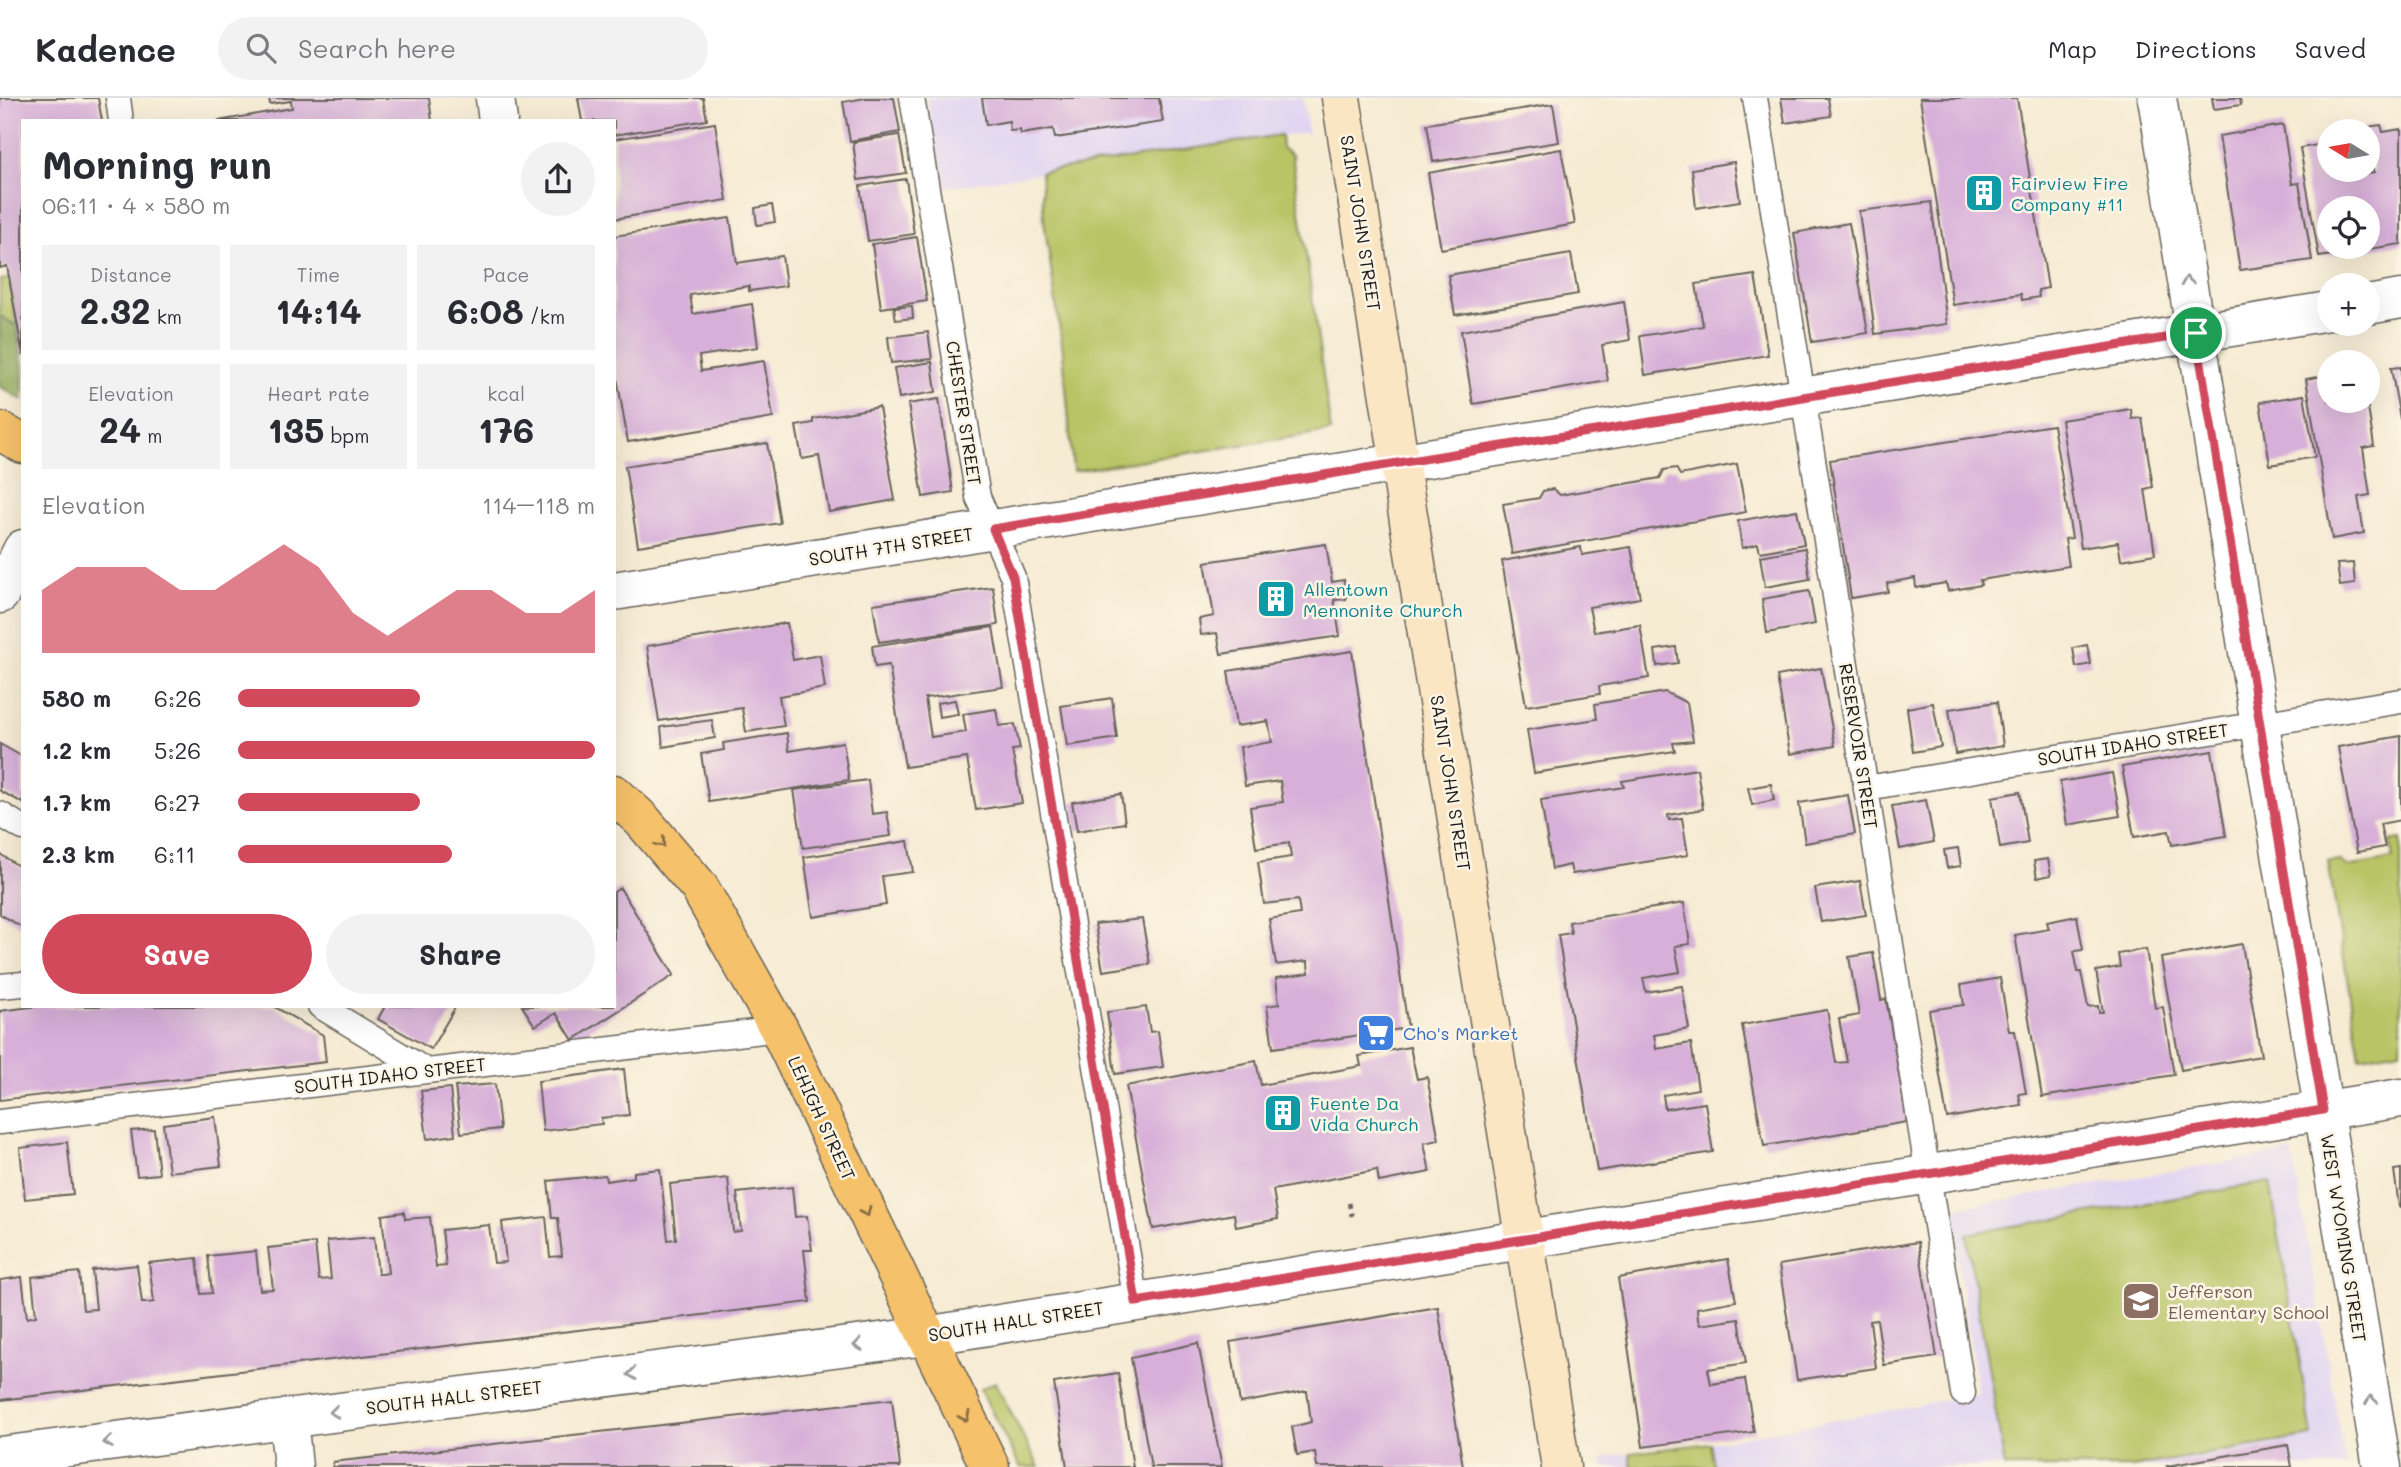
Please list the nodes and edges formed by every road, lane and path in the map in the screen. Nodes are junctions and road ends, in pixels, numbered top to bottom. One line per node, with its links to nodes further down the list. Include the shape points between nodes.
1 (118, 98): 7 (lane)
2 (495, 98): 8 (street)
3 (912, 98): 17 (lane, CHESTER STREET, via 978,497)
4 (1341, 98): 16 (street, SAINT JOHN STREET)
5 (1755, 98): 13 (lane, RESERVOIR STREET)
6 (2157, 98): 12 (street, WEST WYOMING STREET, one-way to 6)
7 (121, 119)
8 (498, 119)
9 (2401, 299): 10 (street)
10 (2380, 302)
11 (2317, 313): 12 (street, SOUTH 7TH STREET)
12 (2196, 333): 13 (street, SOUTH 7TH STREET); 22 (street, WEST WYOMING STREET)
13 (1803, 397): 16 (street, SOUTH 7TH STREET); 23 (lane, RESERVOIR STREET)
14 (0, 431): 15 (main road)
15 (21, 442)
16 (1399, 463): 17 (street, SOUTH 7TH STREET); 38 (street, SAINT JOHN STREET)
17 (993, 529): 19 (street, SOUTH 7TH STREET); 39 (lane, CHESTER STREET, via 1013,577)
18 (21, 553): 20 (street)
19 (616, 591)
20 (0, 594)
21 (2401, 701): 22 (lane, SOUTH IDAHO STREET)
22 (2260, 724): 23 (lane, SOUTH IDAHO STREET); 33 (street, WEST WYOMING STREET)
23 (1866, 788): 35 (lane, RESERVOIR STREET)
24 (616, 796): 30 (main road, LEHIGH STREET, one-way to 30, via 699,887)
25 (0, 814): 26 (lane)
26 (21, 827)
27 (21, 984): 28 (lane)
28 (0, 986)
29 (323, 1008): 31 (lane)
30 (779, 1029): 31 (lane, SOUTH IDAHO STREET); 40 (main road, LEHIGH STREET, one-way to 40)
31 (427, 1071): 34 (lane, SOUTH IDAHO STREET)
32 (2401, 1098): 33 (street, SOUTH HALL STREET)
33 (2323, 1110): 35 (street, SOUTH HALL STREET); 47 (street, WEST WYOMING STREET, one-way to 33)
34 (0, 1122)
35 (1928, 1174): 38 (street, SOUTH HALL STREET); 41 (lane, RESERVOIR STREET)
36 (1349, 1203): 37 (path)
37 (1352, 1216)
38 (1525, 1240): 39 (street, SOUTH HALL STREET); 46 (street, SAINT JOHN STREET)
39 (1136, 1302): 40 (street, SOUTH HALL STREET)
40 (926, 1336): 42 (street, SOUTH HALL STREET, one-way to 42); 45 (main road, LEHIGH STREET, one-way to 45)
41 (1963, 1394)
42 (288, 1418): 43 (street, SOUTH HALL STREET, one-way to 43); 44 (street)
43 (0, 1456)
44 (293, 1467)
45 (990, 1467)
46 (1562, 1467)
47 (2382, 1467)

